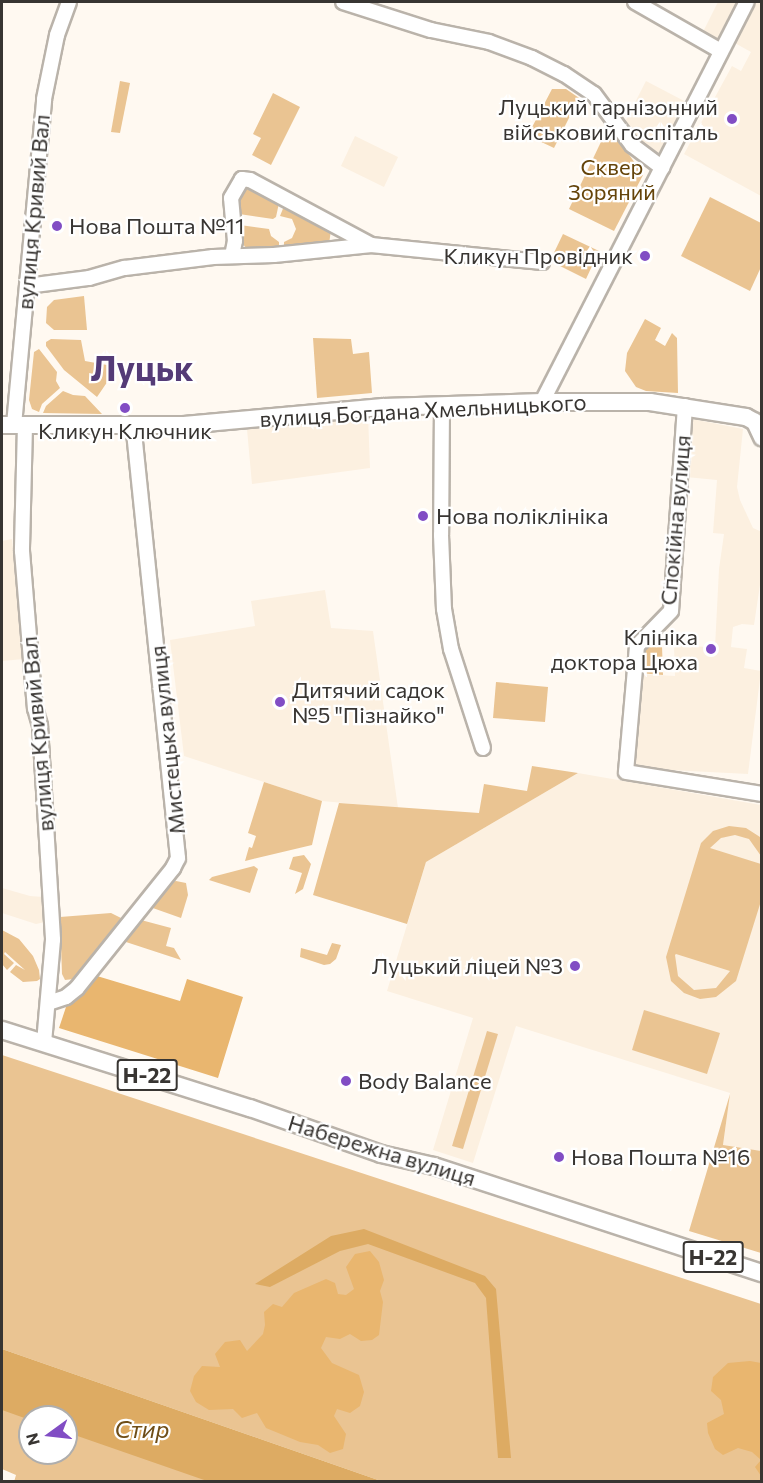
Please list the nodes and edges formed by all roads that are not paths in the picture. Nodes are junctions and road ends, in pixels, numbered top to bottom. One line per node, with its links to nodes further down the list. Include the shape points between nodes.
1 (69, 2): 10 (street, вулиця Кривий Вал, via 46,79)
2 (343, 2): 6 (street, via 431,30 489,42 564,74 594,94 632,145)
3 (635, 2): 5 (street)
4 (747, 2): 5 (street)
5 (721, 51): 6 (street)
6 (662, 168): 11 (street)
7 (371, 245): 8 (street); 8 (street, via 242,179 231,198 235,242); 9 (street)
8 (232, 256): 10 (street, via 125,268 89,278)
9 (542, 262)
10 (27, 286): 14 (street, вулиця Кривий Вал)
11 (542, 402): 12 (main road, вулиця Богдана Хмельницького); 13 (main road, вулиця Богдана Хмельницького, via 650,402)
12 (442, 405): 15 (main road, вулиця Богдана Хмельницького); 17 (street, via 444,609 451,649)
13 (685, 406): 16 (main road, вулиця Богдана Хмельницького, via 746,417 755,422); 18 (street, Спокійна вулиця, via 671,611 637,646 626,772)
14 (13, 425): 15 (main road, вулиця Богдана Хмельницького); 19 (street, вулиця Кривий Вал, via 35,708 40,726 53,940)
15 (133, 426): 19 (street, Мистецька вулиця, via 179,854 173,868 77,988)
16 (762, 436)
17 (483, 748)
18 (762, 794)
19 (48, 1003): 21 (street, вулиця Кривий Вал)
20 (2, 1030): 21 (main road, Набережна вулиця / Н-22)
21 (44, 1042): 22 (main road, Набережна вулиця / Н-22, via 381,1154 417,1161)
22 (762, 1273)

